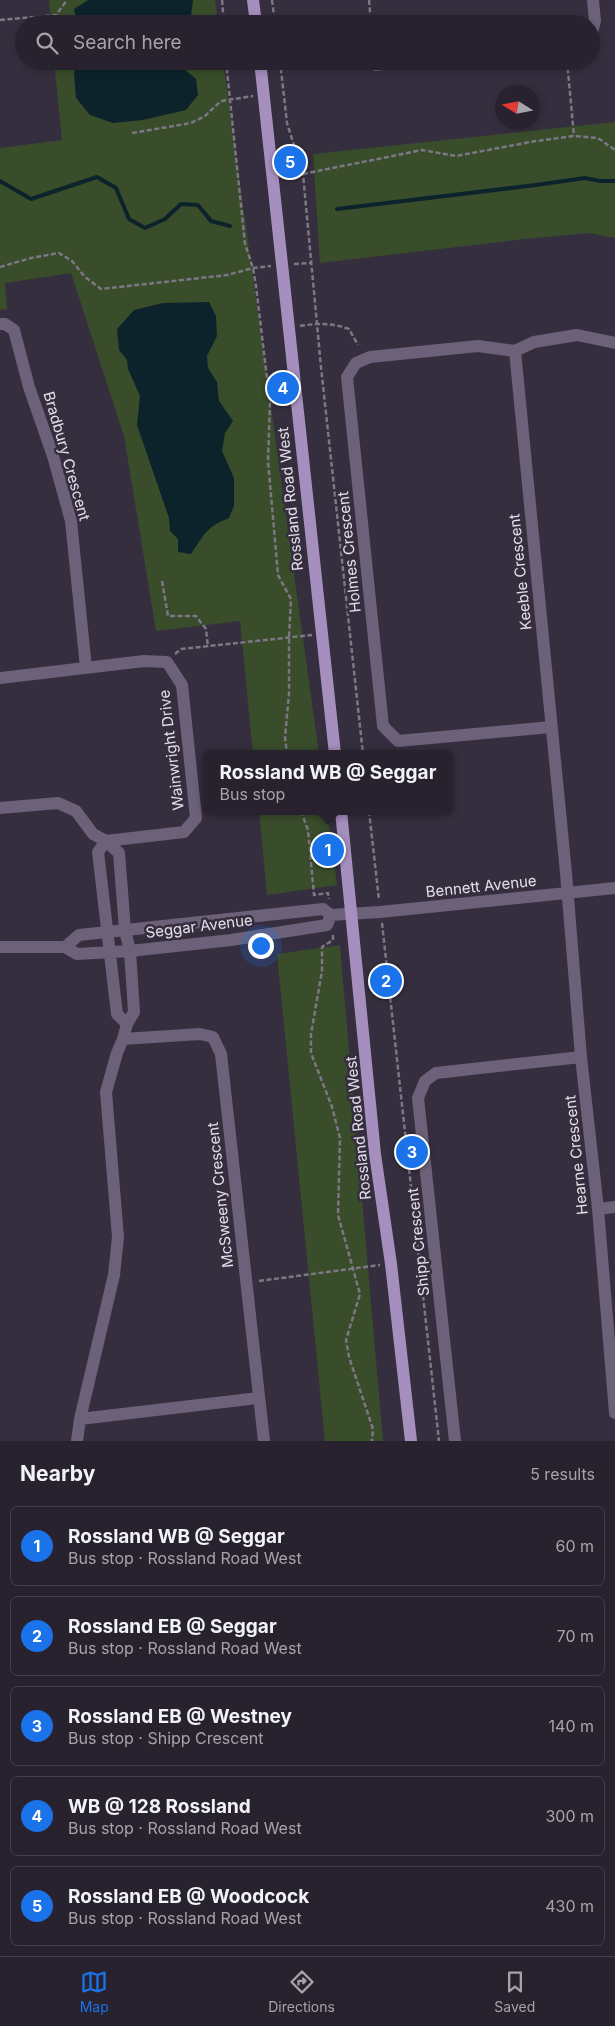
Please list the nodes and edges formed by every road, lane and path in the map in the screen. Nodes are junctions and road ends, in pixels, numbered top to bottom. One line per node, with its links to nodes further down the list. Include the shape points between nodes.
1 (67, 0): 7 (path)
2 (222, 0): 8 (path)
3 (253, 0): 9 (main road)
4 (272, 0): 10 (path)
5 (369, 0): 11 (path)
6 (593, 0): 12 (street)
7 (56, 15)
8 (223, 15)
9 (255, 15)
10 (274, 15)
11 (370, 15)
12 (594, 15)
13 (15, 19): 14 (path)
14 (0, 20)
15 (227, 70): 20 (path)
16 (261, 70): 19 (main road, Rossland Road West)
17 (281, 70): 24 (path, via 287,123)
18 (567, 70): 22 (path)
19 (264, 94): 20 (path); 26 (main road, Rossland Road West)
20 (229, 99): 21 (path, via 220,100 205,116 191,123); 28 (path, via 245,244)
21 (132, 132)
22 (574, 136): 23 (path, via 598,138); 24 (path, via 456,156 422,150)
23 (615, 150)
24 (303, 174): 25 (path)
25 (310, 263): 26 (path); 30 (path)
26 (283, 265): 28 (path); 31 (main road, Rossland Road West)
27 (0, 267): 28 (path, via 59,254 72,261 100,289 227,275)
28 (253, 268): 37 (path, via 270,402 268,462 278,575 291,599)
29 (0, 324): 40 (street, Bradbury Crescent, via 14,330 71,521)
30 (317, 324): 31 (path); 33 (path, via 349,329); 45 (path)
31 (288, 327): 36 (main road, Rossland Road West)
32 (615, 343): 34 (street, via 577,336 534,342)
33 (358, 345)
34 (515, 351): 42 (street, Keeble Crescent); 42 (street, Holmes Crescent, via 478,346 370,357 356,363 347,377 383,726 398,741)
35 (162, 581): 38 (path, via 168,616 196,616 206,629)
36 (321, 634): 37 (path); 44 (main road, Rossland Road West)
37 (289, 637): 38 (path); 43 (path)
38 (208, 647): 39 (path, via 181,649)
39 (166, 662): 40 (street, via 144,661); 50 (street, Wainwright Drive, via 182,685 196,818 184,832)
40 (86, 668): 41 (street)
41 (0, 678)
42 (551, 728): 52 (street, Keeble Crescent)
43 (287, 750)
44 (335, 750)
45 (363, 750)
46 (0, 808): 50 (street, via 58,803 76,811 93,834)
47 (302, 815): 55 (path, via 308,830 314,895 328,893)
48 (341, 815): 54 (main road, Rossland Road West)
49 (369, 815): 53 (path)
50 (106, 841): 56 (street, via 119,852); 57 (street, via 98,852)
51 (615, 888): 52 (street, Bennett Avenue)
52 (567, 894): 53 (street, Bennett Avenue); 64 (street, Hearne Crescent)
53 (380, 912): 54 (street, Bennett Avenue); 77 (path)
54 (351, 914): 55 (street, Seggar Avenue); 67 (main road, Rossland Road West, via 375,1154)
55 (331, 915): 56 (street, Seggar Avenue, via 323,909); 60 (street, Seggar Avenue, via 327,925); 68 (path, via 333,940 322,947 311,1053 340,1138 338,1215)
56 (125, 930): 57 (street, Seggar Avenue); 60 (street)
57 (106, 932): 59 (street, Seggar Avenue, via 79,935); 61 (street)
58 (0, 947): 59 (street, Seggar Avenue)
59 (65, 947): 61 (street, Seggar Avenue, via 78,954)
60 (130, 951): 61 (street, Seggar Avenue); 62 (street, via 134,1012)
61 (109, 952): 62 (street, via 117,1014)
62 (127, 1024): 63 (street)
63 (124, 1039): 69 (street, McSweeny Crescent, via 200,1034 213,1037 221,1054); 72 (street, via 106,1092 118,1237 114,1275)
64 (581, 1057): 66 (street, Hearne Crescent); 78 (street, Shipp Crescent, via 436,1072 425,1081 418,1098)
65 (615, 1207): 66 (street)
66 (598, 1209): 71 (street, Hearne Crescent)
67 (391, 1264): 68 (path); 76 (main road, Rossland Road West)
68 (354, 1269): 69 (path); 75 (path, via 360,1294 346,1340 373,1429)
69 (246, 1282): 70 (street, McSweeny Crescent)
70 (258, 1398): 72 (street); 74 (street, McSweeny Crescent)
71 (615, 1413)
72 (80, 1419): 73 (street)
73 (77, 1441)
74 (264, 1441)
75 (372, 1441)
76 (411, 1441)
77 (439, 1441)
78 (456, 1441)

